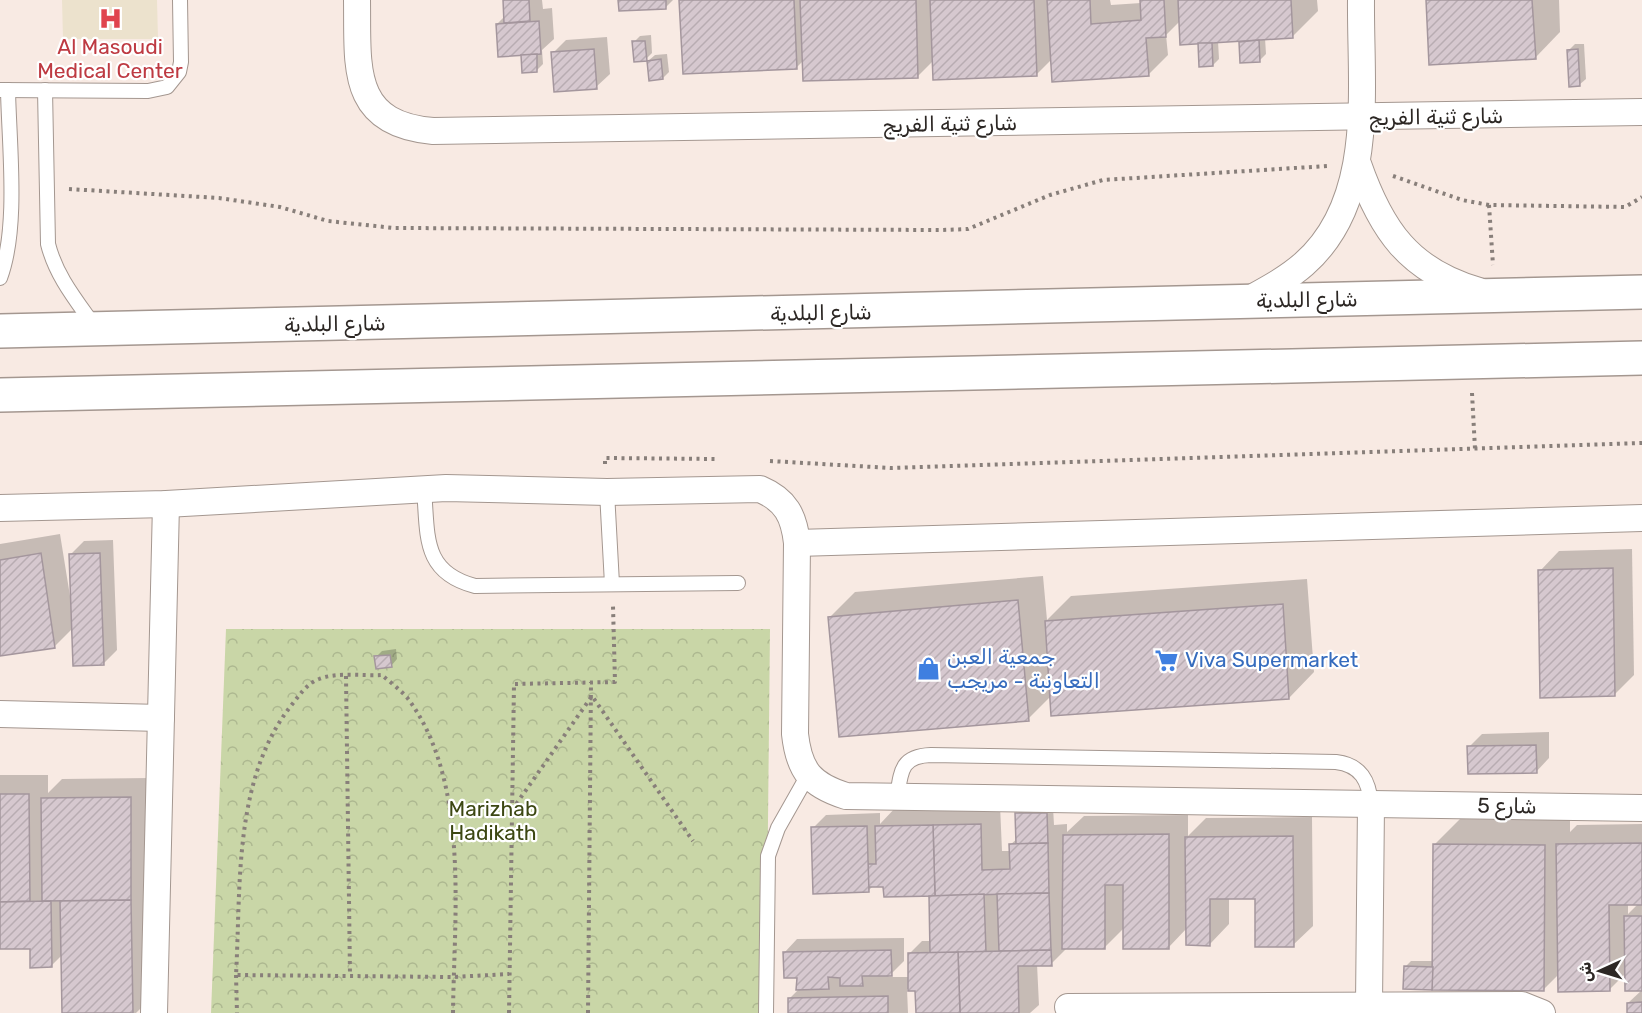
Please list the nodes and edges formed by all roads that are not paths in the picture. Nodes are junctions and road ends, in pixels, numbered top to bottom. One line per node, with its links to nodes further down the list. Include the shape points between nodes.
1 (180, 0): 5 (lane, via 181,62 179,72 167,87 148,91)
2 (357, 0): 7 (street, شارع ثنية الفريج, via 360,78 370,100 386,118 409,129)
3 (1361, 0): 7 (street)
4 (4, 90): 5 (lane); 9 (lane, via 9,230)
5 (45, 90): 13 (lane, via 48,244 53,263)
6 (1642, 112): 7 (street, شارع ثنية الفريج)
7 (1360, 118): 8 (street)
8 (1358, 164): 11 (street, via 1382,222 1399,244 1422,266 1440,276); 12 (street, via 1351,193 1324,243 1304,264)
9 (0, 278)
10 (1642, 292): 11 (main road, شارع البلدية)
11 (1495, 296): 12 (main road, شارع البلدية)
12 (1246, 301): 13 (main road, شارع البلدية)
13 (96, 329): 14 (main road, شارع البلدية)
14 (0, 331)
15 (1642, 358): 16 (main road)
16 (0, 395)
17 (424, 489): 18 (street); 19 (street); 24 (lane, via 430,548 440,568 454,580 475,586)
18 (607, 492): 22 (street, via 760,489 775,495 787,507); 24 (lane)
19 (166, 504): 20 (street); 26 (street)
20 (0, 508)
21 (1642, 519): 22 (street)
22 (797, 543): 27 (street, via 795,734 798,756)
23 (738, 583): 24 (lane)
24 (612, 584)
25 (0, 714): 26 (street)
26 (161, 718): 34 (street)
27 (808, 775): 28 (street, شارع 5, via 825,789 846,796); 35 (lane, via 778,828 768,856)
28 (897, 797): 29 (street, شارع 5); 29 (lane, via 905,764 919,755 943,755 1346,763 1362,773)
29 (1371, 804): 30 (street, شارع 5); 31 (street)
30 (1642, 808)
31 (1369, 1004): 32 (street); 33 (street)
32 (1068, 1007)
33 (1462, 1009): 36 (street, via 1522,1005)
34 (154, 1013)
35 (766, 1013)
36 (1542, 1013)

